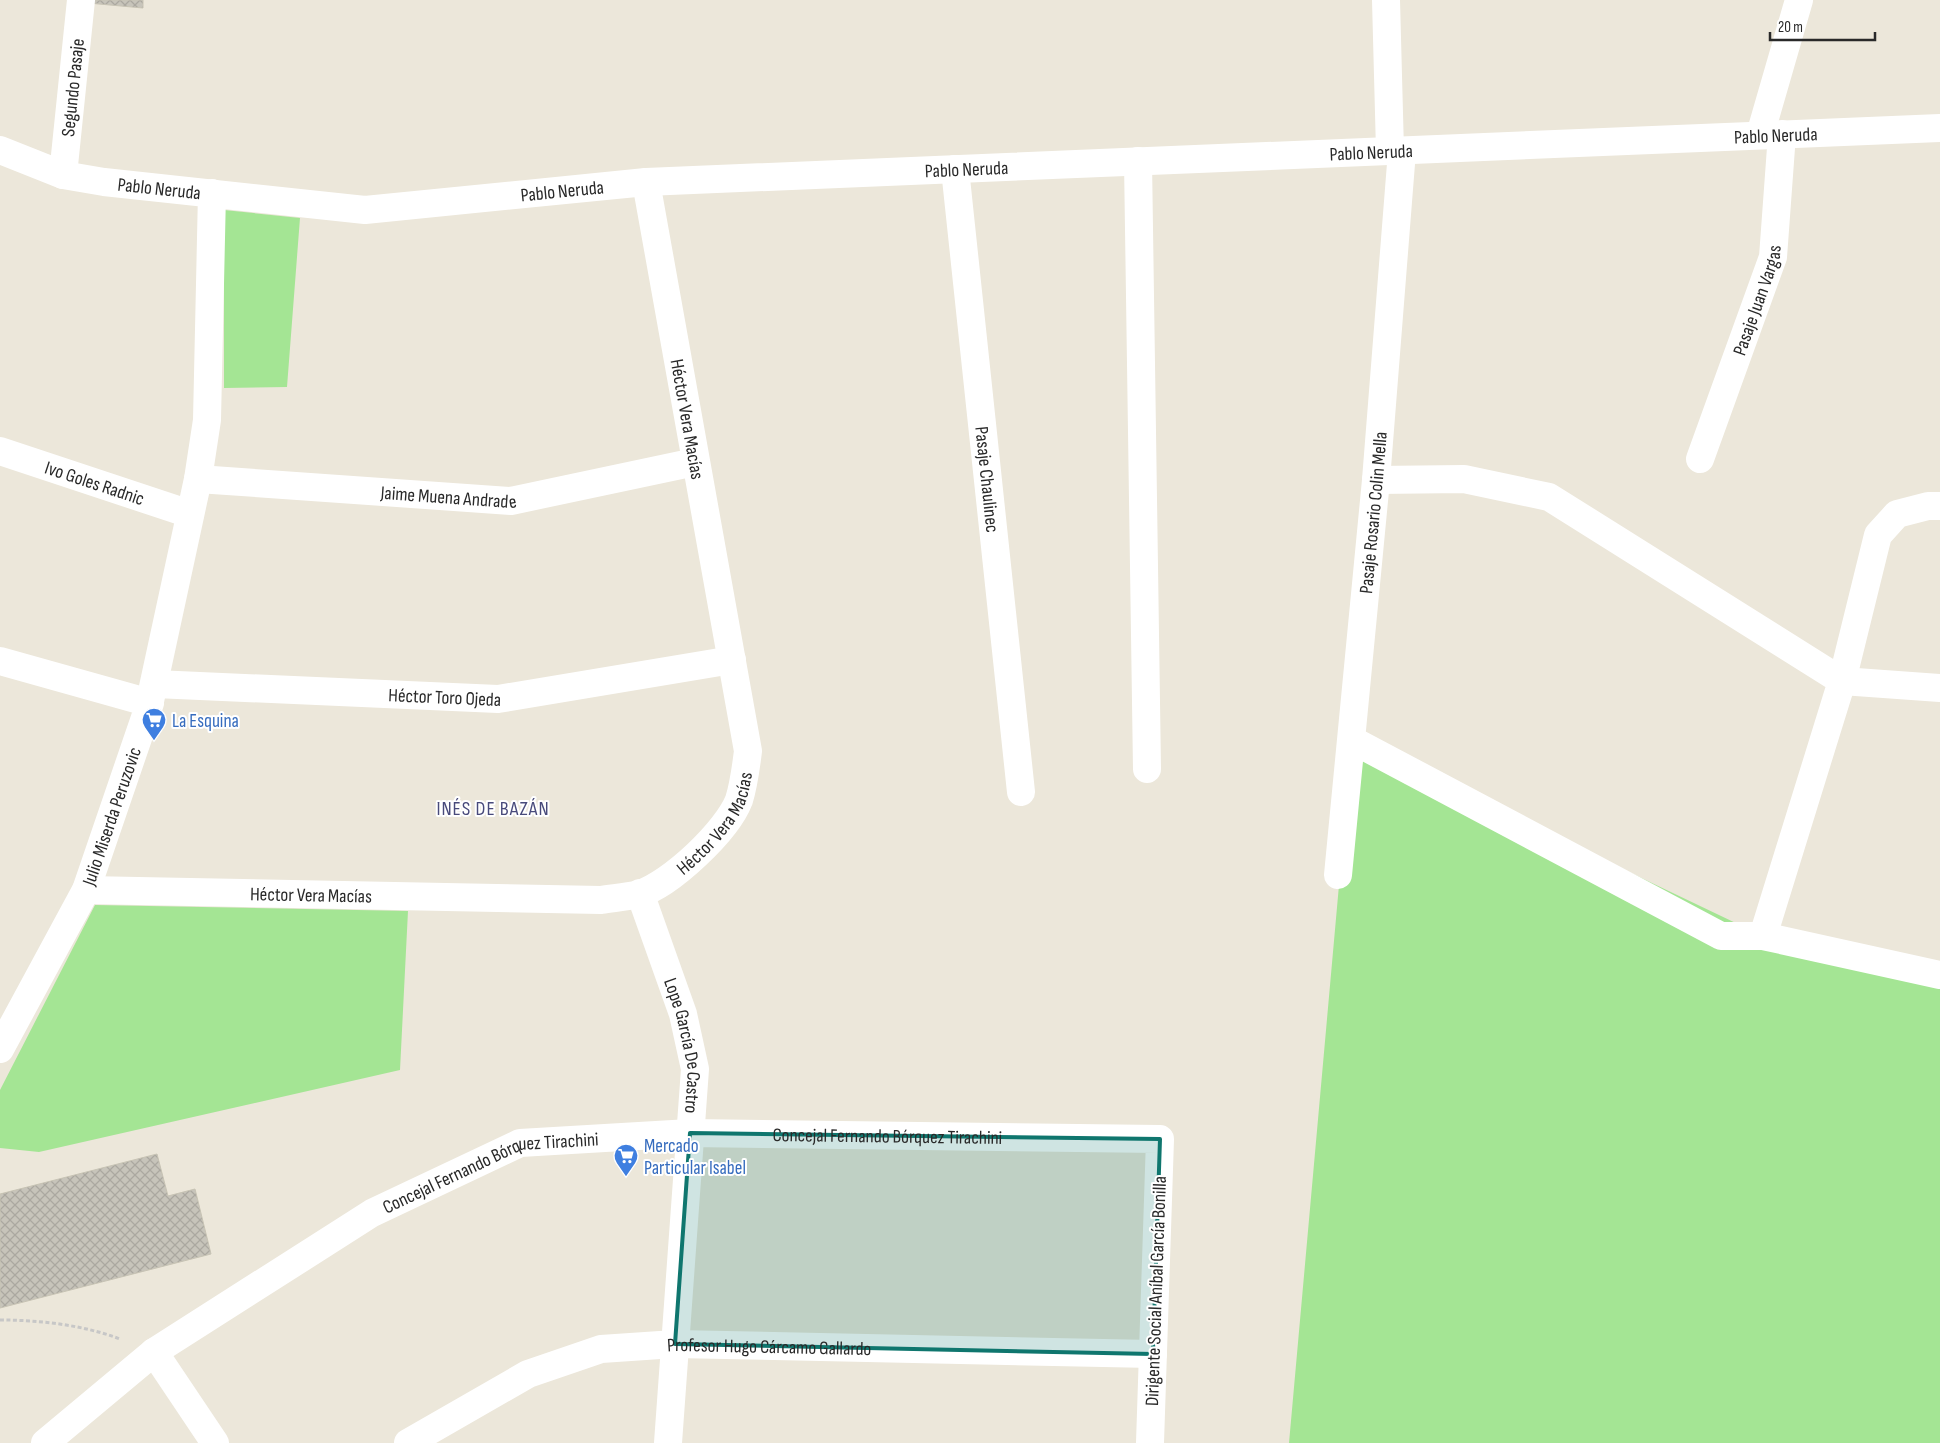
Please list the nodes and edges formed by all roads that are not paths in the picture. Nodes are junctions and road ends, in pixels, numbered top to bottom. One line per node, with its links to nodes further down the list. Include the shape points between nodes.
1 (81, 0): 10 (street, Segundo Pasaje)
2 (1386, 0): 7 (street, Pasaje Rosario Colin Mella)
3 (1800, 0): 5 (street, Pasaje Juan Vargas)
4 (1940, 128): 5 (street, Pablo Neruda)
5 (1771, 135): 7 (street, Pablo Neruda); 14 (street, Pasaje Juan Vargas, via 1772,257)
6 (0, 150): 10 (street, Pablo Neruda)
7 (1396, 151): 8 (street, Pablo Neruda); 17 (street, Pasaje Rosario Colin Mella)
8 (1138, 161): 9 (street, Pablo Neruda); 26 (street)
9 (956, 169): 11 (street, Pablo Neruda); 27 (street, Pasaje Chaulinec)
10 (63, 175): 12 (street, Pablo Neruda)
11 (646, 182): 12 (street, Pablo Neruda, via 365,210); 15 (street, Héctor Vera Macías)
12 (212, 193): 16 (street, Julio Miserda Peruzovic, via 207,420)
13 (0, 451): 19 (street, Ivo Goles Radnic)
14 (1700, 459)
15 (696, 462): 16 (street, Jaime Muena Andrade, via 511,501); 20 (street, Héctor Vera Macías)
16 (198, 479): 19 (street, Julio Miserda Peruzovic)
17 (1376, 480): 22 (street, via 1464,480 1549,497); 25 (street, Pasaje Rosario Colin Mella)
18 (1940, 506): 22 (street, via 1897,514 1878,536)
19 (190, 514): 24 (street, Julio Miserda Peruzovic)
20 (732, 660): 24 (street, Héctor Toro Ojeda, via 498,699); 30 (street, Héctor Vera Macías, via 748,751 738,802 695,856 677,872)
21 (0, 661): 24 (street, Héctor Toro Ojeda)
22 (1842, 681): 23 (street); 31 (street)
23 (1940, 688)
24 (152, 693): 29 (street, Julio Miserda Peruzovic)
25 (1352, 740): 28 (street, Pasaje Rosario Colin Mella); 31 (street, via 1721,936)
26 (1147, 769)
27 (1021, 792)
28 (1338, 875)
29 (86, 890): 30 (street, Héctor Vera Macías, via 601,900); 33 (street, Julio Miserda Peruzovic)
30 (640, 894): 34 (street, Lope García De Castro, via 683,1014 695,1069)
31 (1763, 936): 32 (street)
32 (1940, 975)
33 (0, 1049)
34 (690, 1133): 35 (street, Concejal Fernando Bórquez Tirachini); 36 (street, Lope García De Castro); 37 (street, Concejal Fernando Bórquez Tirachini, via 520,1143 372,1212)
35 (1160, 1139): 38 (street, Dirigente Social Aníbal García Bonilla)
36 (675, 1344): 38 (street, Profesor Hugo Cárcamo Gallardo); 41 (street, Profesor Hugo Cárcamo Gallardo, via 601,1349 528,1374); 42 (street, Lope García De Castro)
37 (154, 1352): 39 (street, Concejal Fernando Bórquez Tirachini); 40 (street)
38 (1153, 1354): 43 (street, Dirigente Social Aníbal García Bonilla)
39 (45, 1443)
40 (215, 1443)
41 (408, 1443)
42 (668, 1443)
43 (1150, 1443)

